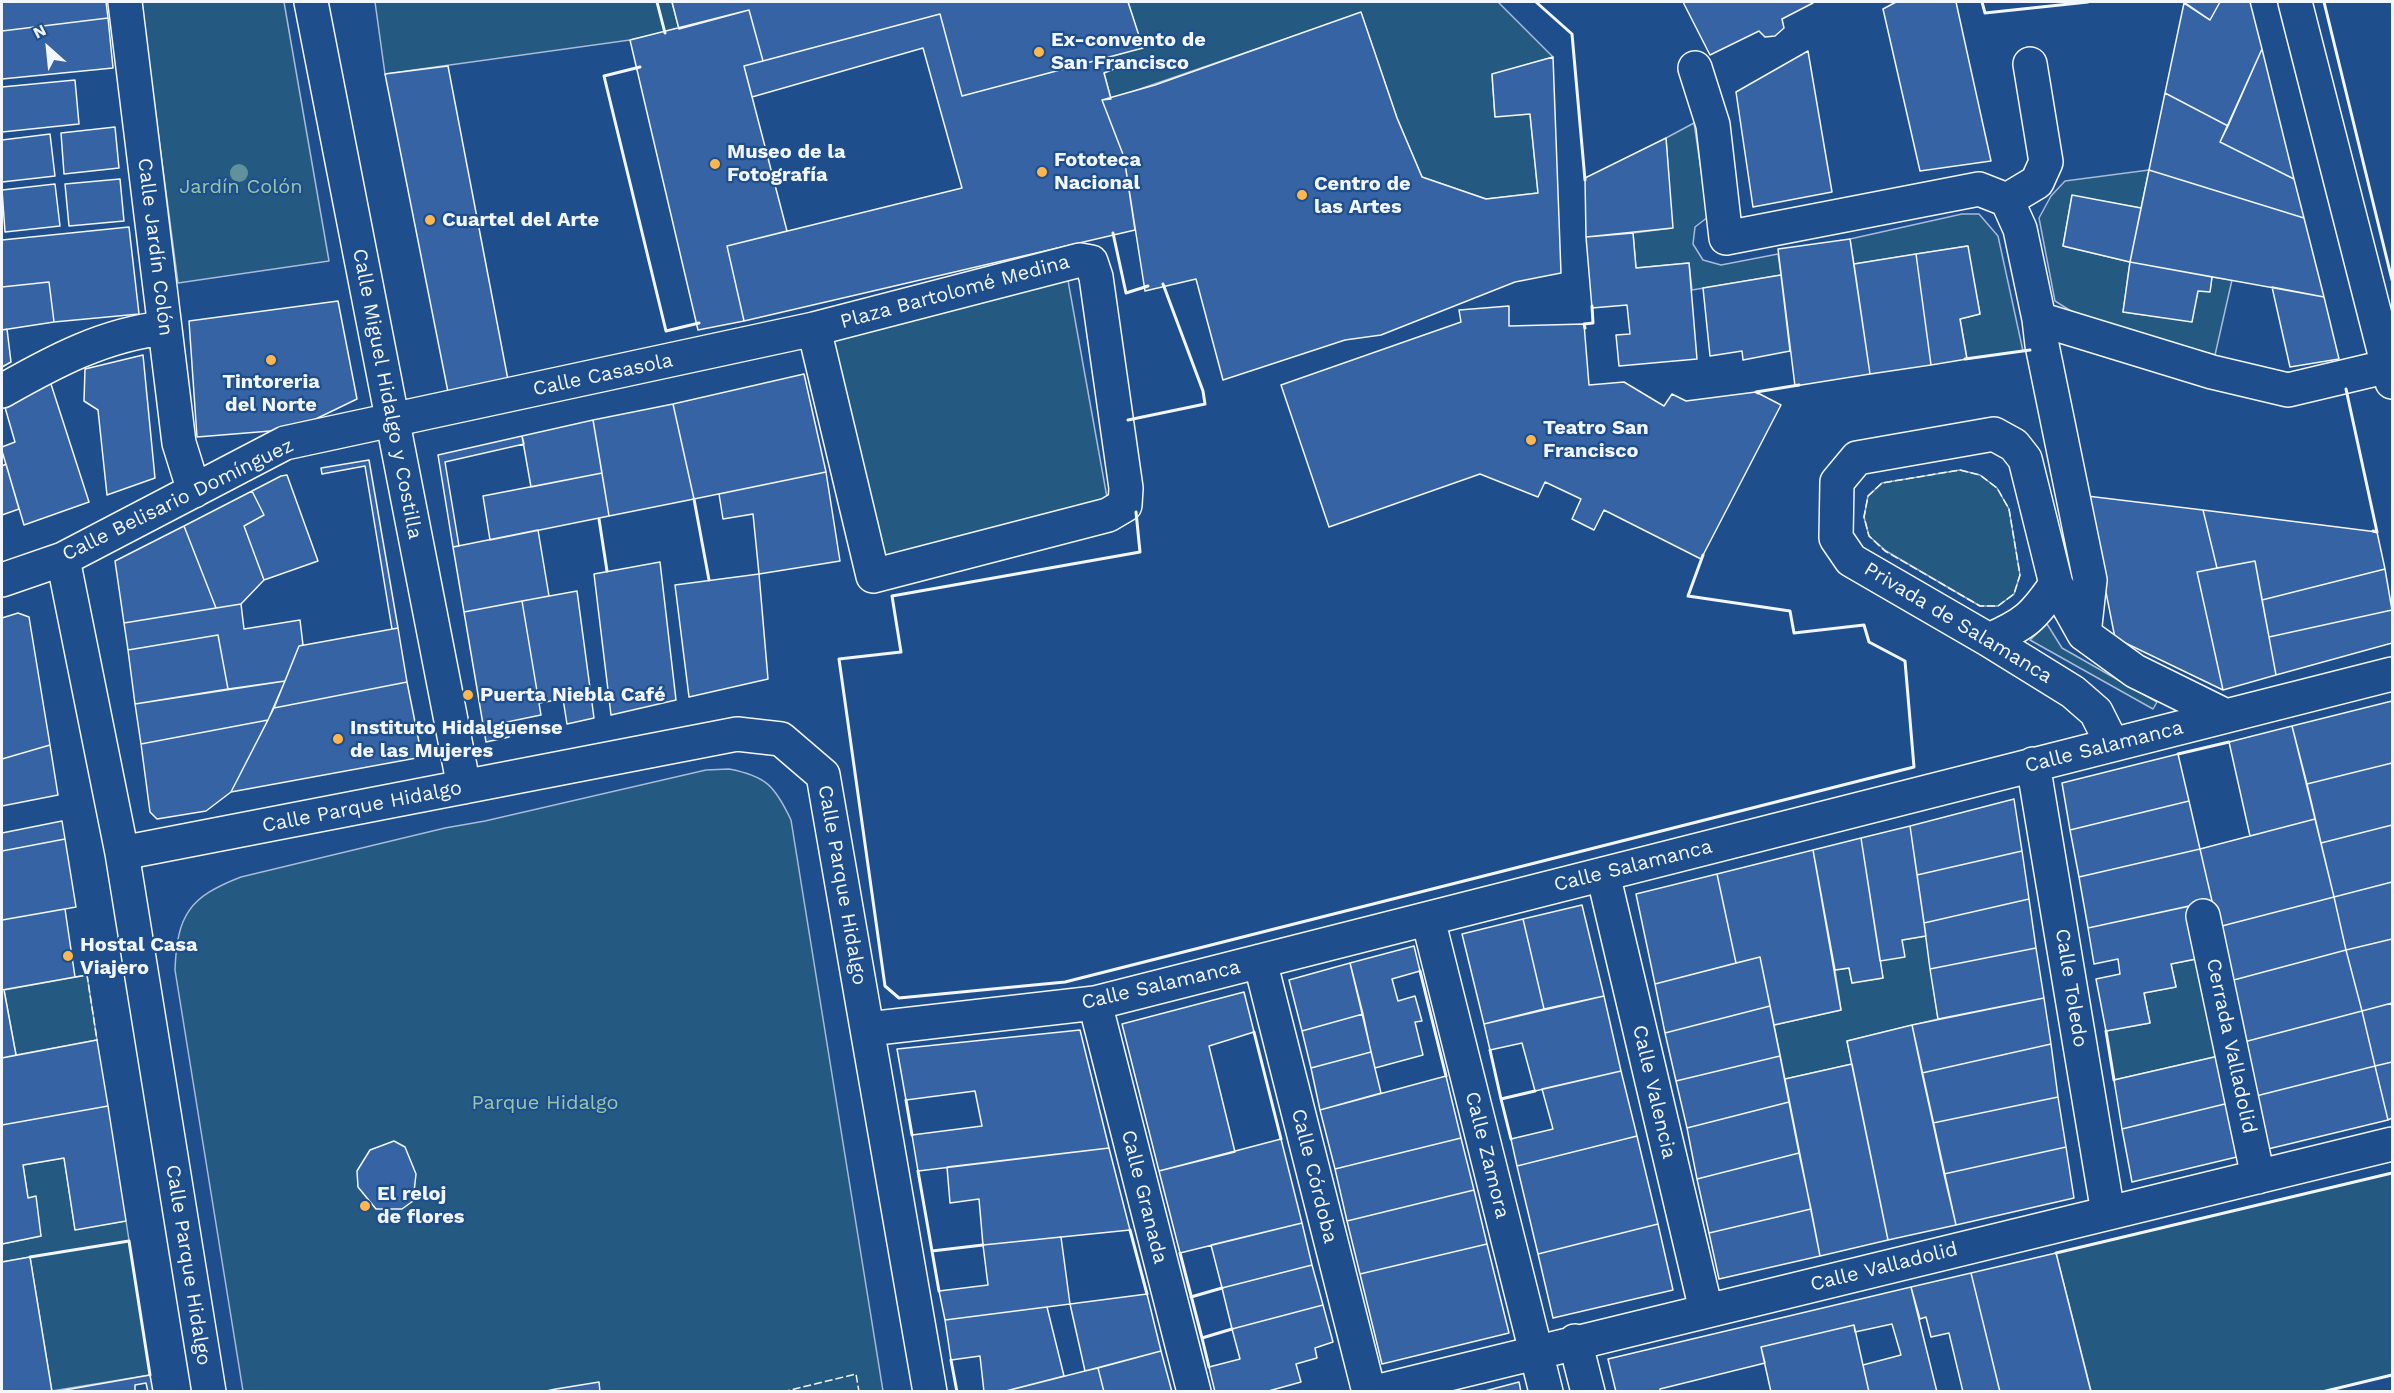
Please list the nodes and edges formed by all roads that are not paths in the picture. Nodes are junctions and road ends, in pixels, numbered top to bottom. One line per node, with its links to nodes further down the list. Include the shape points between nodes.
1 (125, 2): 8 (street, Calle Jardín Colón)
2 (311, 2): 12 (street, Calle Miguel Hidalgo y Costilla)
3 (2295, 2): 10 (street)
4 (2030, 64): 6 (street, via 2046,162 2037,182)
5 (1695, 68): 6 (street, via 1713,125 1726,238 1979,189)
6 (2007, 200): 7 (street, via 2020,229)
7 (2039, 319): 10 (street, via 2212,372 2288,390); 17 (street, via 2090,580)
8 (165, 328): 11 (street, via 106,340 50,364); 13 (street, Calle Jardín Colón, via 179,443)
9 (814, 329): 9 (street, Plaza Bartolomé Medina, via 1080,260 1091,262 1126,488 1125,505 1108,515 873,576); 12 (street, Calle Casasola)
10 (2391, 374)
11 (2, 391)
12 (392, 420): 13 (street, Calle Belisario Domínguez, via 285,443); 23 (street, Calle Miguel Hidalgo y Costilla)
13 (194, 491): 14 (street, Calle Belisario Domínguez)
14 (63, 559): 15 (street, Calle Belisario Domínguez); 24 (street, Calle Parque Hidalgo)
15 (2, 580)
16 (2056, 584): 17 (street); 18 (street, via 2039,609 2017,628); 18 (street, Privada de Salamanca, via 2025,459 2014,445 1994,434 1857,458 1837,482 1836,538 1851,560)
17 (2084, 634): 20 (street, via 2135,671)
18 (1989, 640): 21 (street, Privada de Salamanca, via 2073,692 2096,712)
19 (2392, 674): 20 (street, Calle Salamanca)
20 (2226, 716): 21 (street, Calle Salamanca)
21 (2112, 744): 22 (street, Calle Salamanca)
22 (2033, 764): 25 (street, Calle Salamanca); 33 (street, Calle Toledo)
23 (464, 788): 24 (street, Calle Parque Hidalgo); 30 (street, Calle Parque Hidalgo, via 737,734 781,739 823,775)
24 (122, 853): 37 (street, Calle Parque Hidalgo)
25 (1603, 874): 27 (street, Calle Salamanca); 34 (street, Calle Valencia)
26 (2203, 915): 32 (street, Cerrada Valladolid)
27 (1428, 919): 28 (street, Calle Salamanca); 36 (street, Calle Zamora)
28 (1260, 961): 29 (street, Calle Salamanca); 40 (street, Calle Córdoba)
29 (1095, 1003): 30 (street, Calle Salamanca); 39 (street, Calle Granada)
30 (868, 1029): 38 (street, Calle Parque Hidalgo)
31 (2392, 1144): 32 (street, Calle Valladolid)
32 (2258, 1177): 33 (street, Calle Valladolid)
33 (2108, 1213): 34 (street, Calle Valladolid)
34 (1706, 1310): 35 (street, Calle Valladolid)
35 (1575, 1341): 36 (street, Calle Valladolid); 43 (street)
36 (1535, 1351): 41 (street, Calle Valladolid); 42 (street, Calle Zamora)
37 (209, 1392)
38 (930, 1392)
39 (1194, 1392)
40 (1369, 1392)
41 (1375, 1392)
42 (1546, 1392)
43 (1588, 1392)

